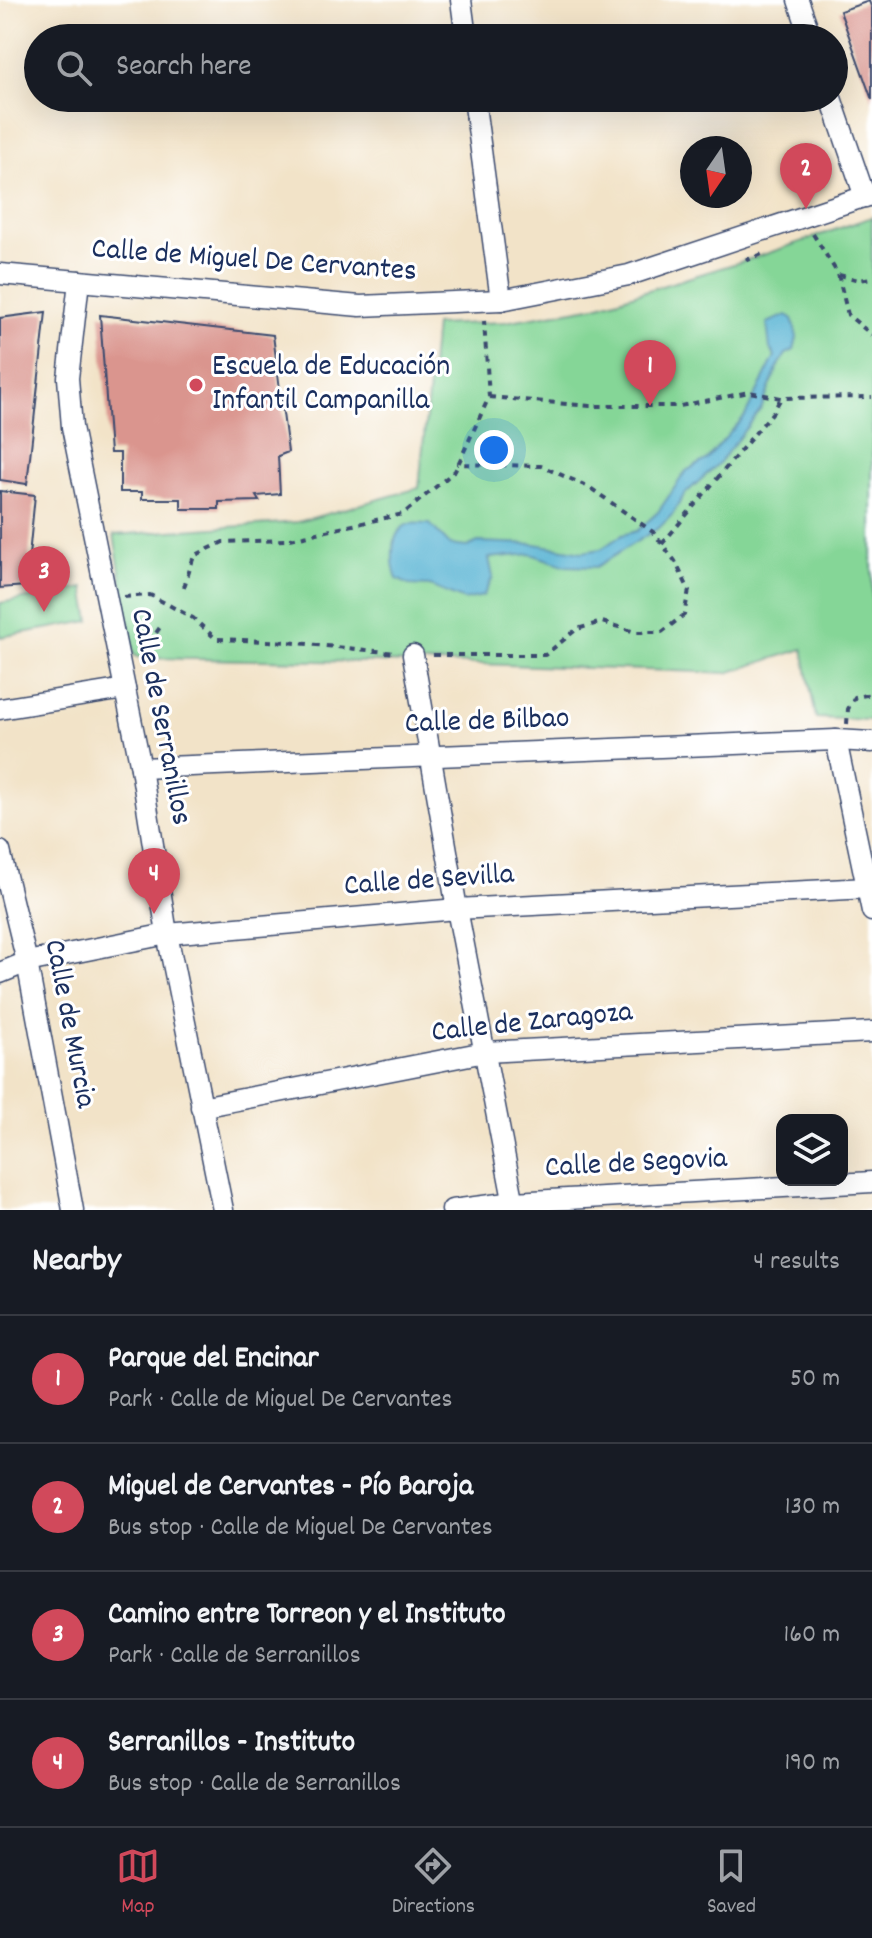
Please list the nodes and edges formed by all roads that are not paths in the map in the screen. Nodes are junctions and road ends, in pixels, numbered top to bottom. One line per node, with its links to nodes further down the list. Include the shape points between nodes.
1 (461, 0): 3 (street)
2 (798, 0): 4 (street)
3 (464, 24)
4 (806, 24)
5 (476, 112): 10 (street)
6 (836, 112): 7 (street)
7 (868, 196): 10 (street, Calle de Miguel De Cervantes, via 629,275)
8 (0, 274): 9 (street, Calle de Miguel De Cervantes)
9 (79, 281): 10 (street, Calle de Miguel De Cervantes, via 360,306); 12 (street, Calle de Serranillos, via 68,378 72,427)
10 (501, 300)
11 (413, 655): 16 (street)
12 (125, 689): 13 (street); 17 (street, Calle de Serranillos)
13 (0, 709)
14 (841, 740): 15 (street, Calle de Bilbao); 16 (street, Calle de Bilbao); 19 (street)
15 (872, 742)
16 (431, 755): 17 (street, Calle de Bilbao); 20 (street)
17 (141, 768): 22 (street, Calle de Serranillos)
18 (0, 851): 23 (street, Calle de Murcia)
19 (868, 888): 20 (street, Calle de Sevilla); 21 (street)
20 (457, 909): 22 (street, Calle de Sevilla); 26 (street)
21 (872, 911)
22 (167, 934): 23 (street, Calle de Sevilla); 27 (street, Calle de Serranillos)
23 (27, 962): 24 (street, Calle de Sevilla); 30 (street, Calle de Murcia)
24 (0, 973)
25 (872, 1032): 26 (street, Calle de Zaragoza)
26 (485, 1052): 27 (street, Calle de Zaragoza); 29 (street)
27 (201, 1107): 31 (street, Calle de Serranillos)
28 (872, 1182): 29 (street, Calle de Segovia)
29 (514, 1206): 32 (street, Calle de Segovia)
30 (73, 1210)
31 (223, 1210)
32 (452, 1210)

